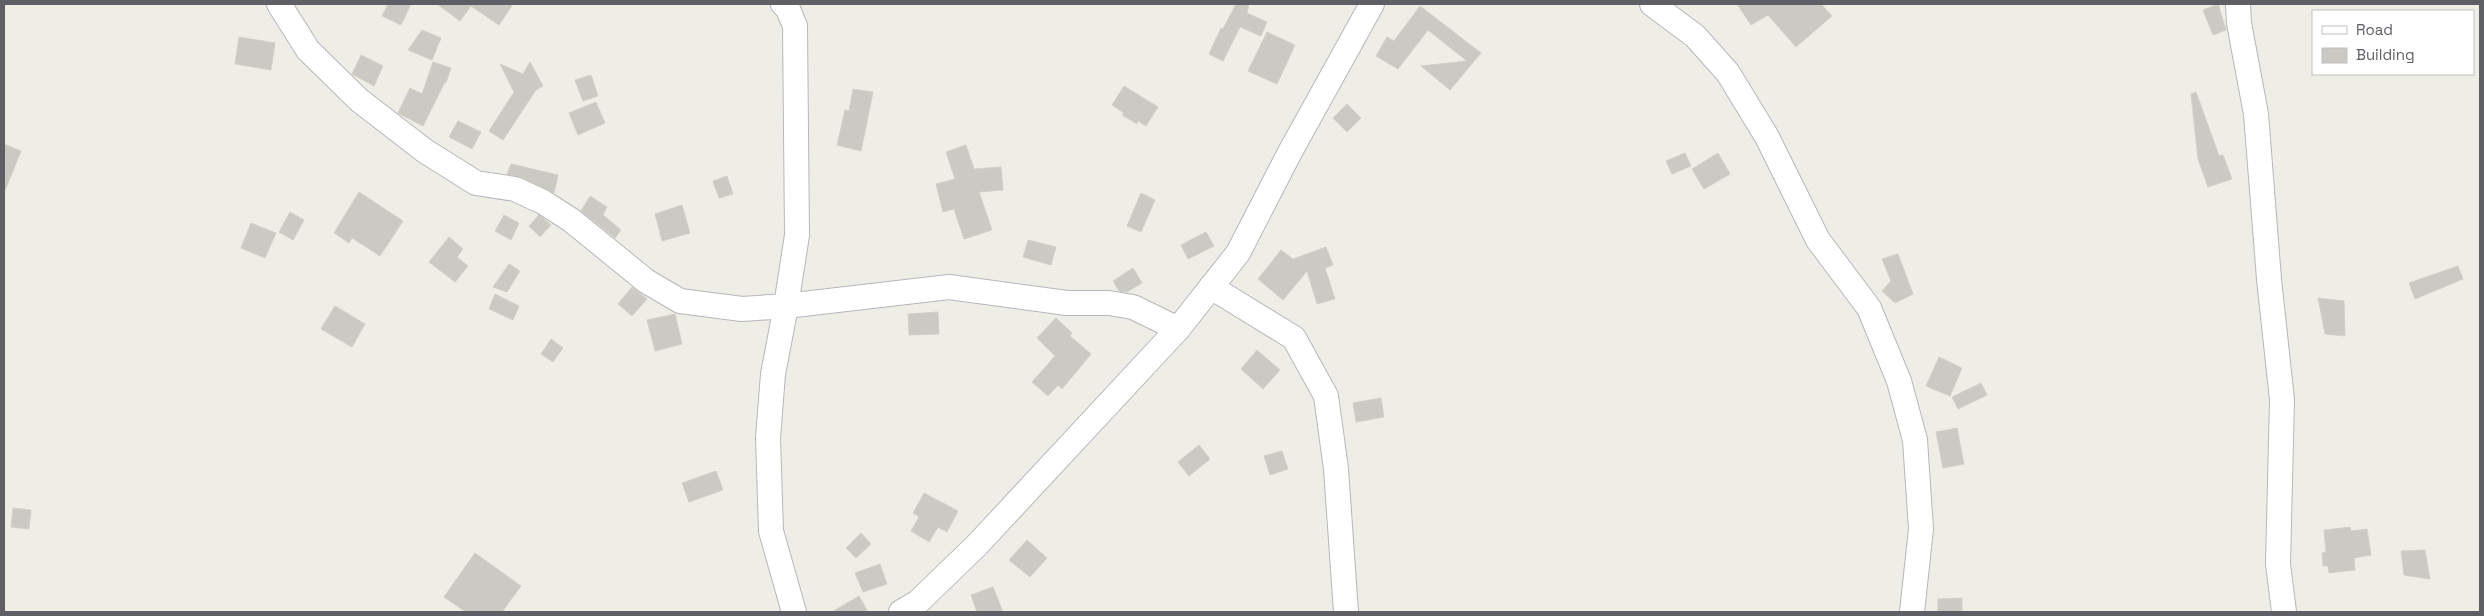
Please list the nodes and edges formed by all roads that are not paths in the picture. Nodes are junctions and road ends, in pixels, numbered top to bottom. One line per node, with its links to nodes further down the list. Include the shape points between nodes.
1 (278, 4): 7 (street, via 308,50 358,100 425,151 476,184 515,189 542,202 571,220 646,281 680,301 742,309)
2 (783, 4): 7 (street, via 795,26 796,36 797,235)
3 (1372, 4): 6 (street, via 1238,253)
4 (1652, 4): 12 (street, via 1694,36 1728,73 1767,137 1818,240 1868,308 1899,381 1915,440 1921,528)
5 (2238, 4): 13 (street, via 2256,114 2282,400 2278,564)
6 (1211, 287): 8 (street); 11 (street, via 1294,338 1326,396 1336,469)
7 (786, 306): 8 (street, via 948,287 1067,303 1109,303 1133,307); 9 (street, via 773,374 768,438 771,530)
8 (1178, 329): 10 (street, via 977,545 918,602)
9 (794, 612)
10 (901, 612)
11 (1346, 612)
12 (1912, 612)
13 (2284, 612)

